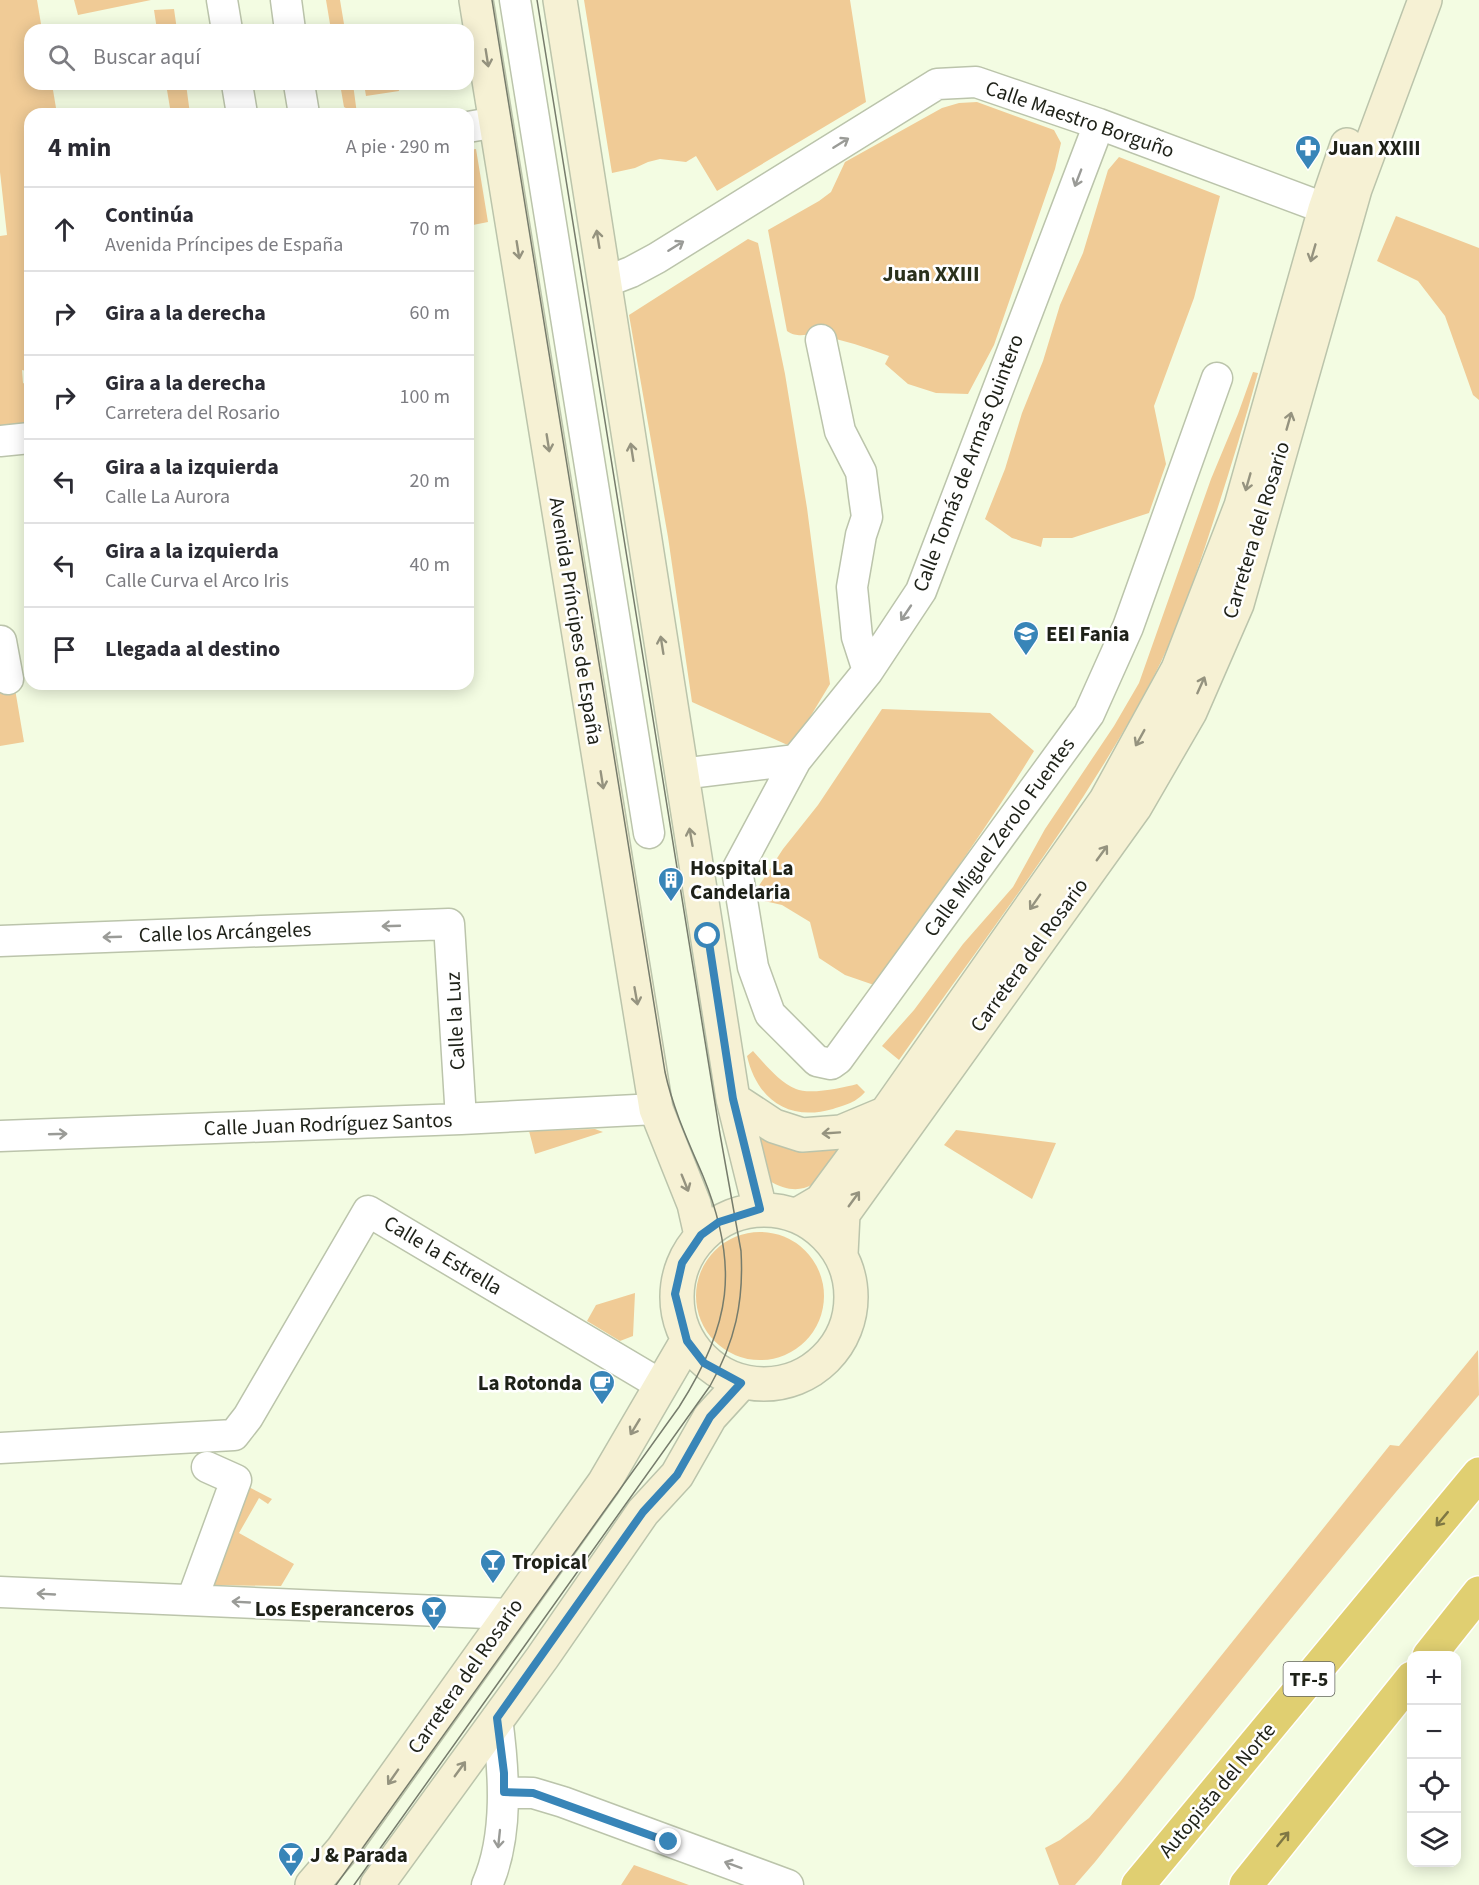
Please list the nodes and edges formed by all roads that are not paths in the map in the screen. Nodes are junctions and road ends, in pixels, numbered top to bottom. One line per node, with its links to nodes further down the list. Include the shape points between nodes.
1 (222, 0): 8 (street)
2 (286, 0): 9 (street)
3 (476, 0): 14 (main road, Avenida Príncipes de España, one-way to 14)
4 (515, 0): 27 (street, Avenida Príncipes de España)
5 (560, 0): 17 (main road, one-way to 5)
6 (1401, 0): 16 (main road, Carretera del Rosario, via 1333,181)
7 (1425, 0): 16 (main road, Carretera del Rosario, via 1355,189)
8 (226, 24)
9 (290, 24)
10 (238, 90): 12 (street)
11 (300, 90): 13 (street)
12 (241, 108)
13 (303, 108)
14 (483, 124): 32 (main road, Avenida Príncipes de España, one-way to 32)
15 (1099, 124): 16 (street, Calle Maestro Borguño); 17 (street, Calle Maestro Borguño, one-way to 15, via 657,258 937,84 976,82); 23 (street, Calle Tomás de Armas Quintero, one-way to 23, via 921,591)
16 (1337, 213): 33 (main road, Carretera del Rosario, one-way to 33, via 1241,507 1178,669 1106,800); 39 (main road, Carretera del Rosario, one-way to 16, via 843,1214 1135,807 1190,712 1237,604)
17 (605, 282): 26 (main road, one-way to 17)
18 (821, 340): 23 (street, via 840,431 861,472 867,517 852,587 857,637)
19 (1217, 378): 28 (street, Calle Miguel Zerolo Fuentes, via 1128,627 1089,714 831,1064 817,1061 770,1014 753,967)
20 (24, 439): 21 (street)
21 (0, 441)
22 (1, 641): 24 (street)
23 (868, 670): 25 (street, Calle Tomás de Armas Quintero)
24 (8, 679)
25 (796, 760): 26 (street); 28 (street, Calle Tomás de Armas Quintero)
26 (681, 774): 31 (main road, one-way to 26)
27 (650, 833)
28 (737, 870)
29 (449, 924): 30 (street, Calle los Arcángeles, one-way to 30); 34 (street, Calle la Luz)
30 (0, 941)
31 (733, 1099): 33 (main road, one-way to 31, via 841,1132 802,1135 774,1126); 36 (main road)
32 (656, 1109): 34 (street, Calle Juan Rodríguez Santos); 38 (main road, Avenida Príncipes de España, one-way to 38, via 694,1204)
33 (886, 1113): 37 (main road, Carretera del Rosario, via 821,1201)
34 (461, 1119): 35 (street, Calle Juan Rodríguez Santos, one-way to 34)
35 (0, 1136)
36 (760, 1209): 37 (main road); 38 (main road, via 719,1222)
37 (797, 1215): 39 (main road, via 822,1231)
38 (701, 1235): 40 (main road, via 682,1263 675,1294)
39 (841, 1254): 41 (main road, via 852,1283 849,1322 831,1356 798,1380 759,1386)
40 (687, 1341): 41 (main road, via 704,1363); 42 (main road, Carretera del Rosario)
41 (741, 1383): 54 (main road, via 710,1417 677,1475 643,1512)
42 (661, 1385): 43 (street, Calle la Estrella, via 368,1211 248,1418 234,1435); 49 (main road, Carretera del Rosario, one-way to 49, via 604,1483)
43 (0, 1448)
44 (207, 1467): 48 (street, via 236,1480)
45 (1479, 1474): 60 (highway, Autopista del Norte / TF-5, one-way to 60)
46 (0, 1592): 48 (street, one-way to 46)
47 (1479, 1593): 51 (highway)
48 (192, 1600): 49 (street, one-way to 48)
49 (509, 1614): 56 (main road, Carretera del Rosario, one-way to 56, via 342,1850)
50 (1479, 1626): 52 (highway)
51 (1434, 1651)
52 (1438, 1651)
53 (1407, 1684): 61 (highway, one-way to 53)
54 (497, 1718): 55 (street); 57 (main road, one-way to 54)
55 (504, 1792): 58 (street, one-way to 58, via 496,1864); 59 (street, one-way to 55, via 563,1802 533,1793)
56 (312, 1885)
57 (377, 1885)
58 (487, 1885)
59 (788, 1885)
60 (1138, 1885)
61 (1246, 1885)

